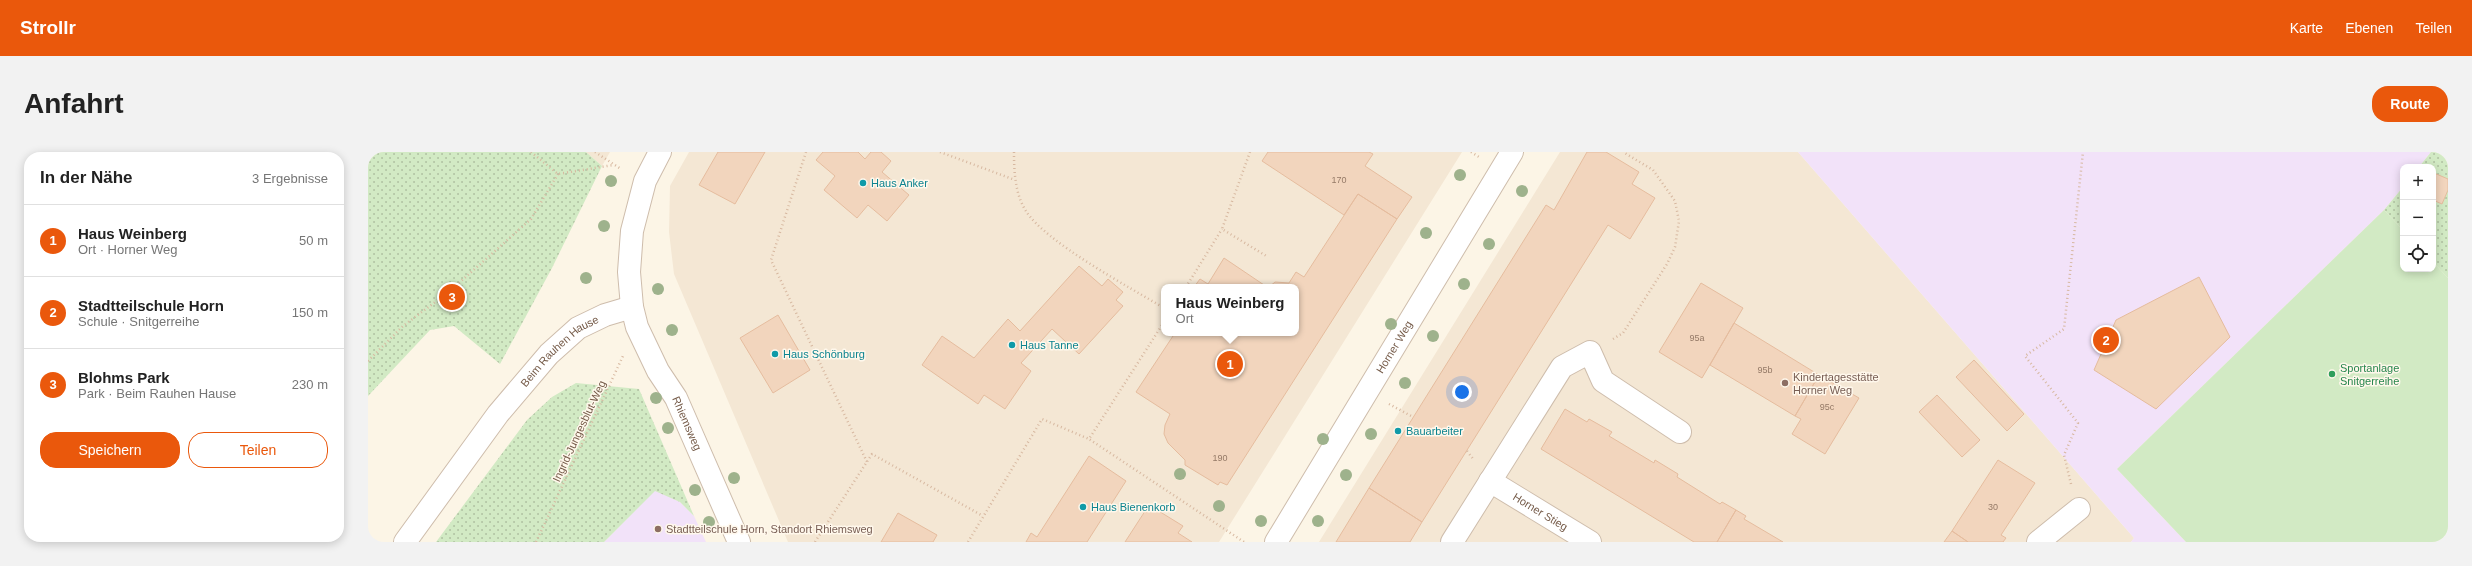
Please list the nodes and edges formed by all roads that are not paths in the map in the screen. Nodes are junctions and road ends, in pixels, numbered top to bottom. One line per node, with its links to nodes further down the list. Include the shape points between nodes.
1 (660, 152): 3 (street, via 645,181 632,231 629,272)
2 (1512, 152): 9 (street, Horner Weg)
3 (634, 317): 7 (street, Beim Rauhen Hause, via 605,315 578,328 549,354 498,414); 8 (street, Rhiemsweg, via 658,371 676,398)
4 (1680, 432): 5 (street, via 1603,381 1590,352 1562,367)
5 (1490, 481): 10 (street); 11 (street, Horner Stieg)
6 (2079, 509): 12 (street)
7 (405, 542)
8 (739, 542)
9 (1276, 542)
10 (1452, 542)
11 (1590, 542)
12 (2038, 542)

